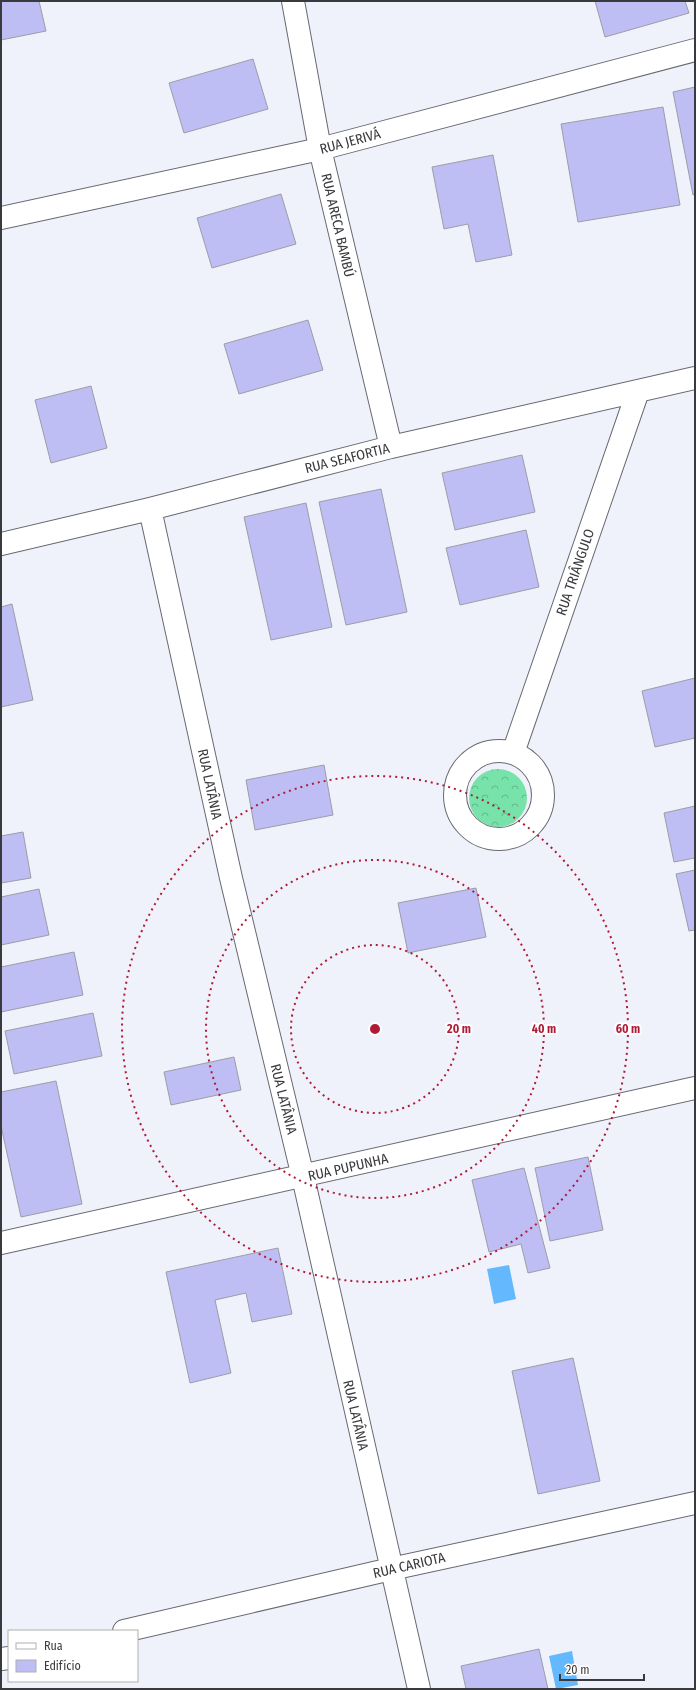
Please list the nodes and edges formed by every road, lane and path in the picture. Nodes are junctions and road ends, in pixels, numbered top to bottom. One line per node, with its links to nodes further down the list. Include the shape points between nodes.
1 (292, 1): 3 (street, RUA ARECA BAMBÚ)
2 (695, 50): 3 (street, RUA JERIVÁ)
3 (320, 149): 4 (street, RUA JERIVÁ); 7 (street, RUA ARECA BAMBÚ)
4 (1, 218)
5 (695, 378): 6 (street, RUA SEAFORTIA)
6 (638, 391): 7 (street, RUA SEAFORTIA); 10 (street, RUA TRIÂNGULO)
7 (391, 447): 8 (street, RUA SEAFORTIA)
8 (150, 509): 9 (street, RUA SEAFORTIA); 12 (street, RUA LATÂNIA, via 231,878)
9 (1, 544)
10 (513, 752): 10 (street, via 496,750 479,755 465,766 456,781 454,798 459,815 469,828 484,838 502,840 519,835 532,824 541,809 544,792 539,775 529,762)
11 (695, 1088): 12 (street, RUA PUPUNHA)
12 (303, 1177): 13 (street, RUA PUPUNHA); 15 (street, RUA LATÂNIA)
13 (1, 1244)
14 (695, 1503): 15 (street, RUA CARIOTA)
15 (391, 1569): 16 (street, RUA CARIOTA); 17 (street, RUA LATÂNIA)
16 (128, 1630)
17 (418, 1689)

